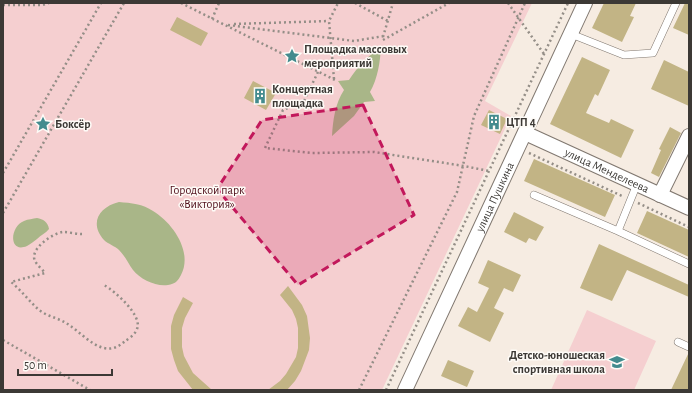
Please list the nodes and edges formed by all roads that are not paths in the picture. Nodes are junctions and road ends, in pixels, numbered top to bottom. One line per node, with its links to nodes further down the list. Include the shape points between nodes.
1 (585, 3): 3 (street, улица Пушкина)
2 (676, 3): 3 (lane, via 653,53 624,55)
3 (571, 34): 4 (street, улица Пушкина)
4 (524, 133): 6 (street, улица Менделеева); 14 (street, улица Пушкина)
5 (689, 136): 8 (street)
6 (637, 184): 8 (street, улица Менделеева); 10 (lane)
7 (534, 195): 10 (lane)
8 (660, 195): 9 (street, улица Менделеева)
9 (689, 208)
10 (618, 231): 11 (lane)
11 (689, 264)
12 (678, 342): 13 (lane)
13 (689, 347)
14 (405, 390)

